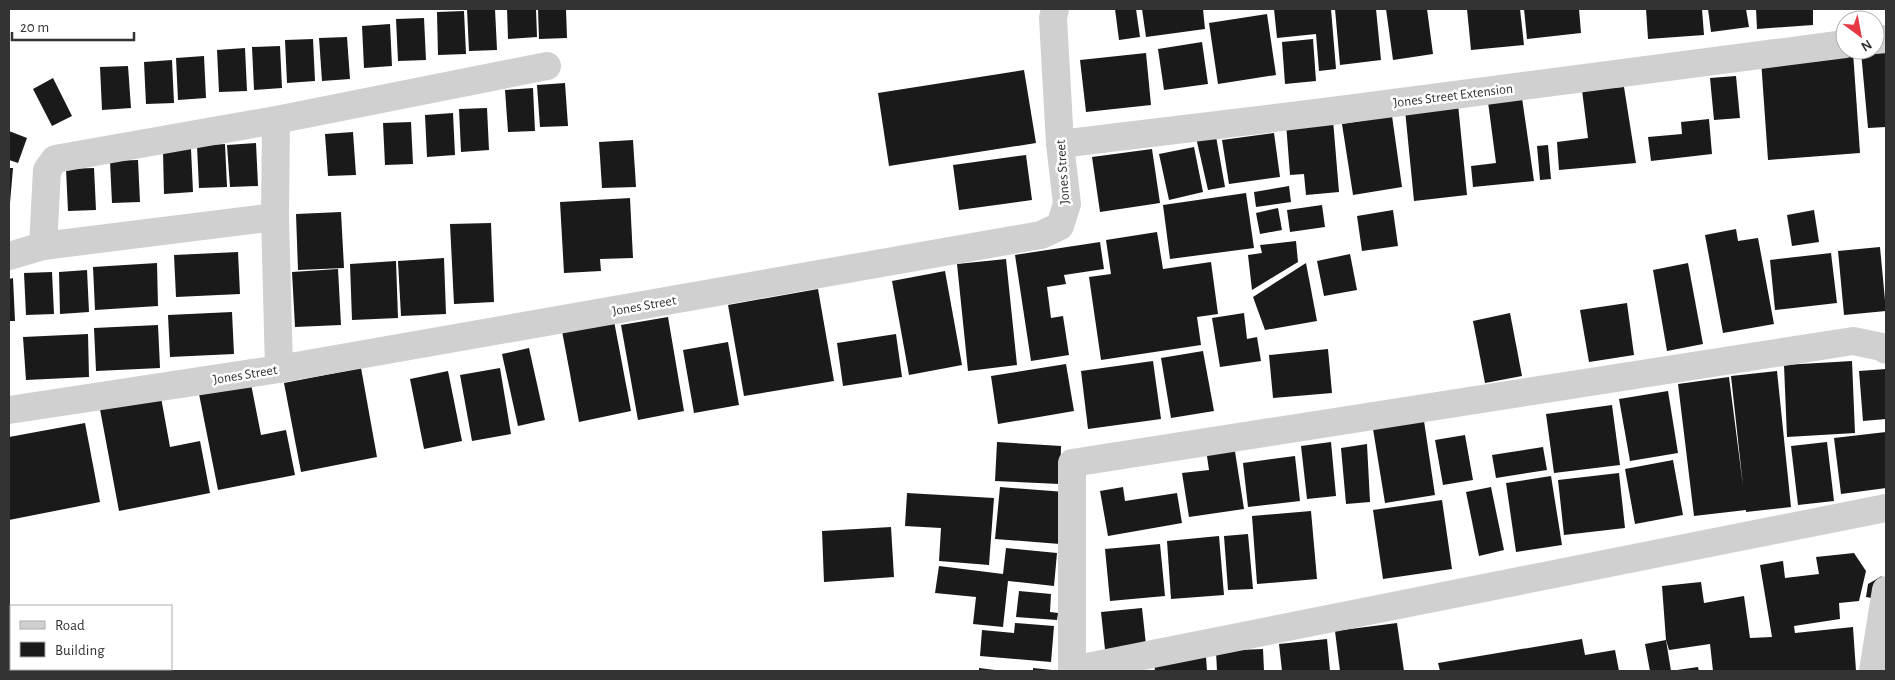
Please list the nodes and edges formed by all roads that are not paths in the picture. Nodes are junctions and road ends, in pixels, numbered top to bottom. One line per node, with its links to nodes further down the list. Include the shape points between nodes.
1 (1055, 9): 5 (street, Jones Street, via 1052,18)
2 (1835, 45): 5 (street, Jones Street Extension)
3 (547, 66): 4 (street)
4 (276, 120): 6 (street); 7 (street, via 55,159 48,170)
5 (1060, 144): 10 (street, Jones Street, via 1067,204 1060,226 1041,235)
6 (275, 217): 7 (street); 10 (street)
7 (43, 246): 8 (street)
8 (9, 256)
9 (1886, 350): 14 (street, via 1853,341 1072,463)
10 (279, 368): 11 (street, Jones Street)
11 (9, 410)
12 (1886, 508): 14 (street)
13 (1886, 590): 15 (street)
14 (1072, 670)
15 (1873, 671)

